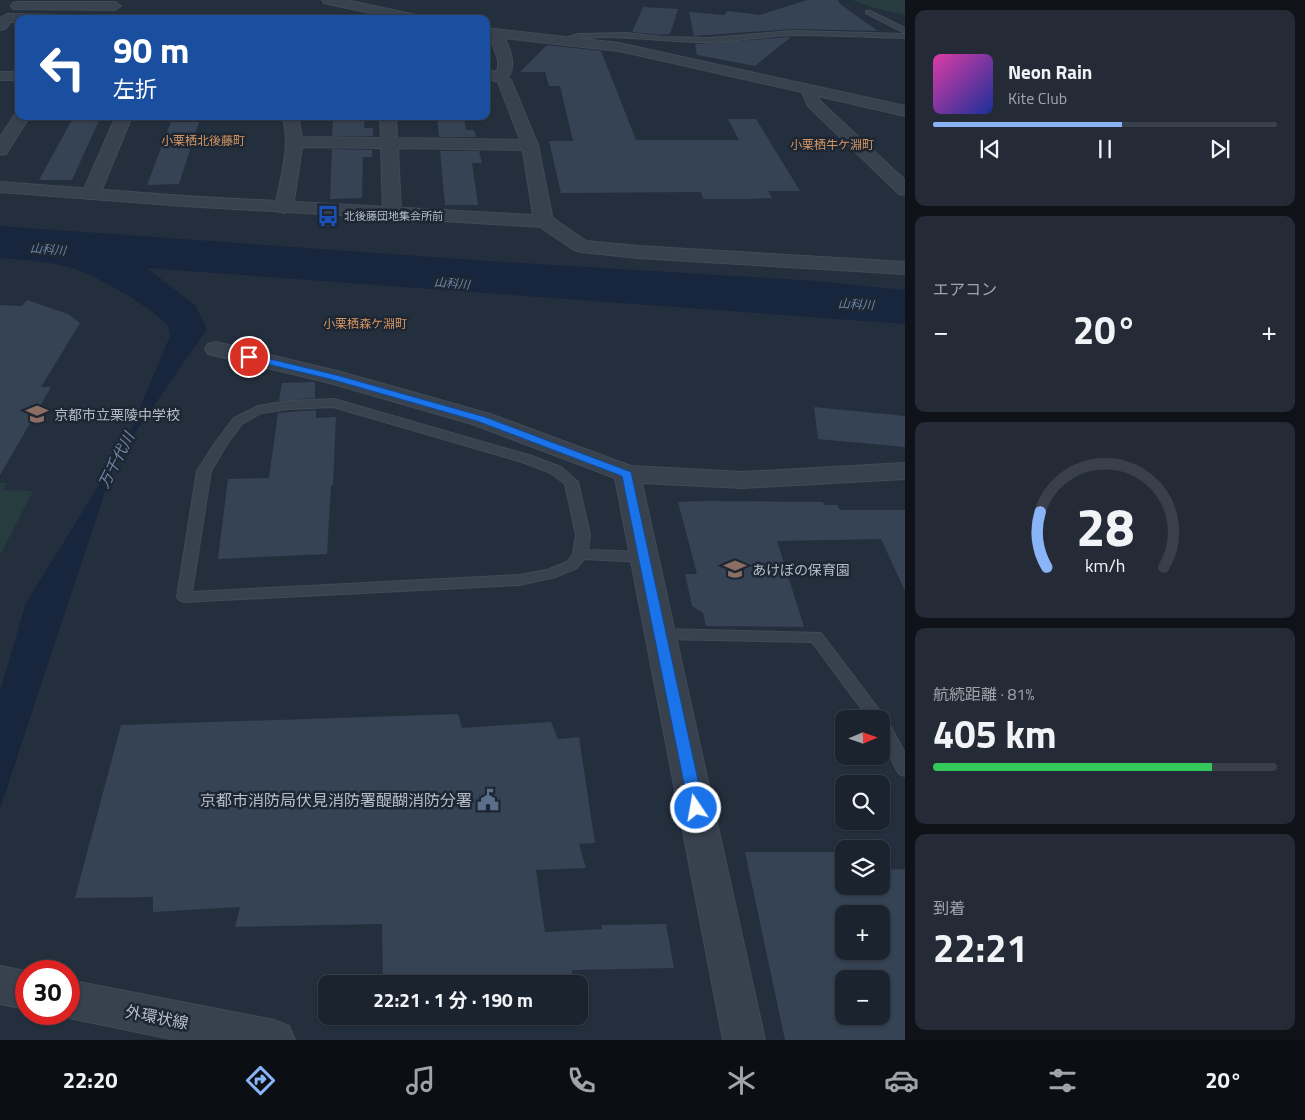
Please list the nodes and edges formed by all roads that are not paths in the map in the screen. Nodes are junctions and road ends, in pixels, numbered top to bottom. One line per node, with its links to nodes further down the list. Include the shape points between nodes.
1 (328, 0): 5 (street)
2 (20, 3): 3 (street); 6 (street)
3 (114, 6)
4 (868, 12): 7 (lane)
5 (397, 15)
6 (3, 22)
7 (905, 31)
8 (490, 33): 10 (street); 11 (street, via 505,59 505,71)
9 (905, 36): 10 (lane, via 793,33 708,40 627,35 578,36)
10 (562, 40): 14 (street, via 627,48)
11 (492, 75): 22 (street, via 504,80)
12 (0, 76): 13 (street)
13 (15, 76)
14 (808, 90): 15 (street); 25 (street, via 813,103)
15 (905, 111)
16 (19, 120): 23 (street)
17 (122, 120): 26 (street)
18 (292, 120): 20 (street)
19 (388, 120): 21 (street)
20 (294, 142): 21 (street); 27 (street)
21 (389, 143): 22 (street); 28 (street)
22 (530, 144): 29 (street)
23 (0, 150)
24 (0, 187): 26 (street)
25 (905, 190)
26 (92, 194): 27 (street)
27 (284, 207): 28 (street)
28 (392, 213): 29 (street)
29 (544, 222): 30 (street, via 581,246)
30 (905, 268)
31 (216, 349): 33 (street, via 333,377 481,419)
32 (905, 471): 33 (street, via 743,480)
33 (627, 474): 35 (street)
34 (580, 554): 34 (lane, via 583,535 571,482 556,470 526,458 334,404 289,405 258,410 238,421 204,471 184,597 519,580 550,574 572,565); 35 (lane)
35 (645, 557): 36 (street)
36 (660, 634): 37 (lane, via 816,637); 44 (street)
37 (871, 710)
38 (890, 741): 39 (lane)
39 (905, 769)
40 (0, 985): 41 (street)
41 (15, 988)
42 (80, 1001): 43 (street, 外環状線)
43 (274, 1040)
44 (744, 1040)

